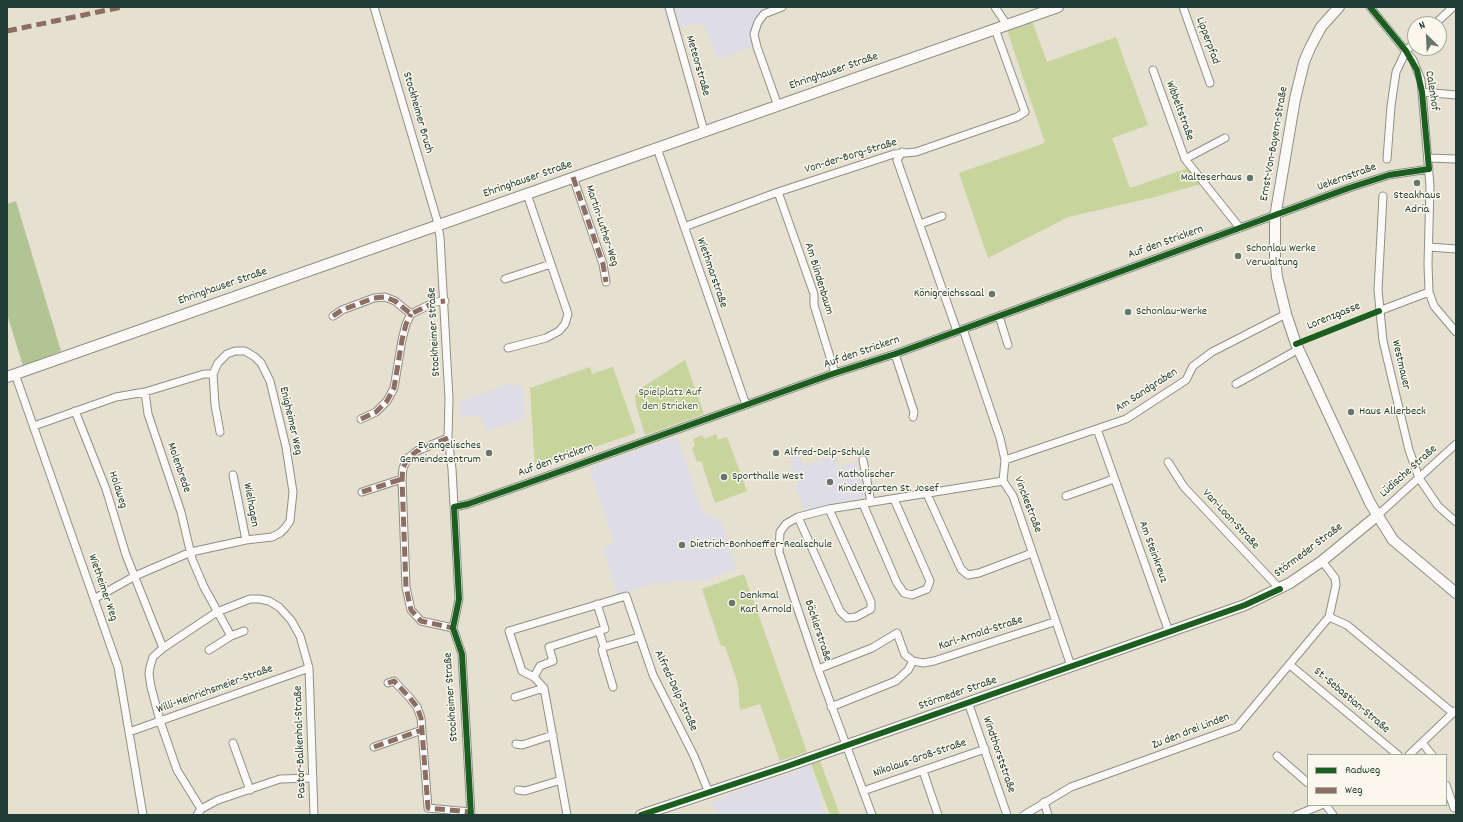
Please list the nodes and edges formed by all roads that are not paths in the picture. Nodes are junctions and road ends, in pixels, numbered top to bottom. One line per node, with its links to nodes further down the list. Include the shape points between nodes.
1 (374, 7): 35 (street, Stockheimer Bruch)
2 (669, 7): 19 (street, Meteorstraße)
3 (782, 7): 18 (street, via 764,14 754,34)
4 (995, 7): 11 (street)
5 (1058, 7): 11 (main road, Ehringhauser Straße)
6 (1183, 7): 15 (street, Lipperpfad)
7 (1339, 7): 33 (main road, Ernst-Von-Bayern-Straße, via 1320,28 1304,62)
8 (1370, 7): 13 (street, Calenhof)
9 (1453, 7): 10 (street)
10 (1443, 16)
11 (1007, 25): 12 (main road, Ehringhauser Straße)
12 (995, 29): 18 (main road, Ehringhauser Straße); 22 (street, Von-der-Borg-Straße, via 1025,112 916,152)
13 (1406, 51): 16 (street, Calenhof, via 1418,70); 25 (street, via 1396,72)
14 (1153, 70): 24 (street, Wibbeltstraße)
15 (1210, 83)
16 (1422, 92): 17 (street); 23 (street, Calenhof)
17 (1456, 94)
18 (778, 106): 19 (main road, Ehringhauser Straße)
19 (704, 131): 21 (main road, Ehringhauser Straße)
20 (1225, 138): 24 (street, Wibbeltstraße)
21 (657, 148): 28 (main road, Ehringhauser Straße); 36 (street, Wiethmarstraße)
22 (902, 152): 29 (street, Von-der-Borg-Straße); 34 (street, Vinckestraße, via 897,160)
23 (1428, 158): 26 (street); 27 (street, Calenhof)
24 (1185, 159): 37 (street, Wibbeltstraße)
25 (1387, 159)
26 (1456, 159)
27 (1429, 169): 33 (street, Uekernstraße, via 1389,175); 38 (street, Calenhof)
28 (573, 178): 30 (main road, Ehringhauser Straße); 42 (street, Martin-Luther-Weg, via 603,264)
29 (778, 192): 36 (street, Von-der-Borg-Straße); 56 (street, Am Blindenbaum, via 814,294 814,305)
30 (527, 194): 35 (main road, Ehringhauser Straße); 40 (street)
31 (1383, 196): 45 (street, Westmauer)
32 (942, 216): 34 (street)
33 (1275, 216): 37 (street, Auf den Strickern); 47 (main road, Ernst-Von-Bayern-Straße, via 1275,258)
34 (920, 224): 50 (street, Vinckestraße)
35 (438, 225): 44 (street, Stockheimer Straße); 58 (main road, Ehringhauser Straße)
36 (684, 227): 61 (street, Wiethmarstraße)
37 (1240, 228): 49 (street, Auf den Strickern)
38 (1428, 247): 39 (street); 43 (street, Calenhof)
39 (1456, 249)
40 (551, 264): 41 (street); 53 (street, via 568,314 565,324 559,331 546,338)
41 (505, 279)
42 (606, 282)
43 (1429, 292): 45 (street); 51 (street, Calenhof, via 1434,306)
44 (444, 301): 46 (street, via 435,302); 68 (street, Stockheimer Straße)
45 (1379, 311): 74 (street, Westmauer, via 1383,341 1409,450)
46 (411, 314): 48 (street, via 395,301 385,297 367,300); 64 (street, via 402,340 394,388 387,401 376,412)
47 (1286, 314): 54 (main road, Ernst-Von-Bayern-Straße); 66 (street, Am Sandgraben, via 1212,352 1193,366 1186,380 1126,419)
48 (333, 316)
49 (999, 316): 50 (street, Auf den Strickern); 52 (street)
50 (960, 330): 55 (street, Auf den Strickern); 71 (street, Vinckestraße, via 1000,438)
51 (1456, 332)
52 (1008, 345)
53 (508, 348)
54 (1299, 349): 59 (street); 86 (main road, Ernst-Von-Bayern-Straße, via 1364,491)
55 (895, 354): 56 (street, Auf den Strickern); 63 (street, Auf den Strickern, via 914,412)
56 (835, 373): 61 (street, Auf den Strickern)
57 (213, 374): 60 (street, via 204,374); 67 (street); 89 (street, Enigheimer Weg, via 218,363 231,352 245,351 255,357 270,381 286,447 293,492 290,521 280,533 272,537)
58 (11, 375): 65 (street, Wietheimer Weg)
59 (1236, 384)
60 (145, 392): 62 (street); 90 (street, Molenbrede, via 148,414 182,512)
61 (746, 406): 84 (street, Auf den Strickern, via 518,487)
62 (75, 411): 65 (street); 93 (street, Holdweg)
63 (913, 417)
64 (361, 419)
65 (34, 426): 96 (street, Wietheimer Weg)
66 (1096, 430): 71 (street, Am Sandgraben); 76 (street, Am Steinkreuz)
67 (220, 432)
68 (448, 438): 75 (street, via 417,451 408,458 403,468); 84 (street, Stockheimer Straße)
69 (1456, 444): 74 (street, Lüdische Straße)
70 (863, 460): 82 (street)
71 (1004, 460): 77 (street, Vinckestraße)
72 (1168, 462): 94 (street, Van-Loon-Straße, via 1184,487)
73 (233, 475): 89 (street, Wielhagen)
74 (1419, 478): 86 (street, Lüdische Straße); 88 (street, Westmauer, via 1438,506)
75 (402, 479): 78 (street); 101 (street, via 406,586 411,610 421,621)
76 (1114, 479): 80 (street); 104 (street, Am Steinkreuz)
77 (1004, 481): 79 (street); 91 (street, Vinckestraße, via 1013,496)
78 (362, 492)
79 (927, 494): 81 (street); 91 (street, via 961,569 968,575)
80 (1066, 496)
81 (894, 499): 82 (street); 83 (street, via 930,581 927,589 912,594 904,593 897,583)
82 (871, 502): 83 (street)
83 (863, 504): 85 (street)
84 (454, 507): 101 (street, Stockheimer Straße, via 459,599)
85 (829, 509): 87 (street); 87 (street, via 871,602 871,609 846,618 834,599)
86 (1378, 515): 92 (main road, Störmeder Straße); 95 (main road, Ernst-Von-Bayern-Straße, via 1401,548)
87 (798, 517): 114 (street, Böcklerstraße, via 786,524 780,532 779,552)
88 (1456, 522)
89 (246, 540): 90 (street, Enigheimer Weg)
90 (191, 552): 93 (street, Enigheimer Weg); 98 (street, Molenbrede, via 196,570)
91 (1032, 553): 100 (street, Vinckestraße)
92 (1322, 561): 94 (main road, Störmeder Straße); 99 (street, Zu den drei Linden, via 1335,578 1336,585)
93 (136, 576): 96 (street, Enigheimer Weg); 107 (street, Holdweg)
94 (1280, 589): 104 (main road, Störmeder Straße, via 1245,605)
95 (1456, 592)
96 (94, 599): 125 (street, Wietheimer Weg, via 118,667)
97 (597, 604): 103 (street, via 605,629); 106 (street, Alfred-Delp-Straße, via 626,596); 115 (street, via 509,631 522,670)
98 (217, 612): 105 (street, Molenbrede); 107 (street, Pastor-Balkenhol-Straße); 113 (street, Pastor-Balkenhol-Straße, via 250,599 260,599 279,607 291,620 300,636)
99 (1329, 617): 111 (street, Zu den drei Linden); 122 (street, via 1347,625)
100 (1054, 622): 110 (street, Karl-Arnold-Straße, via 934,661); 112 (street, Vinckestraße)
101 (453, 628): 152 (street, Stockheimer Straße, via 462,658)
102 (244, 631): 105 (street)
103 (599, 631): 108 (street); 115 (street, via 549,647 554,661 540,666)
104 (1169, 632): 112 (main road, Störmeder Straße)
105 (231, 636): 109 (street)
106 (639, 637): 108 (street); 145 (street, Alfred-Delp-Straße, via 653,675 694,756)
107 (161, 645): 123 (street, via 153,657 149,674)
108 (604, 647): 117 (street, via 602,650)
109 (209, 650)
110 (913, 661): 114 (street, via 905,655 897,633 872,648); 121 (street, via 908,670 896,681)
111 (1290, 665): 133 (street, St.-Sebastian-Straße); 146 (street, Zu den drei Linden, via 1232,731 1071,787)
112 (1071, 666): 120 (main road, Störmeder Straße)
113 (309, 668): 123 (street, Willi-Heinrichsmeier-Straße); 138 (street, Pastor-Balkenhol-Straße)
114 (818, 670): 121 (street, Böcklerstraße)
115 (534, 677): 118 (street)
116 (388, 683): 124 (street, via 394,681 417,708)
117 (613, 687)
118 (544, 688): 119 (street); 126 (street)
119 (515, 698)
120 (968, 702): 130 (main road, Störmeder Straße); 132 (street, Windthorststraße)
121 (831, 707): 130 (street, Böcklerstraße)
122 (1455, 712): 129 (street)
123 (160, 721): 125 (street, Willi-Heinrichsmeier-Straße); 150 (street, via 177,770)
124 (422, 730): 131 (street); 151 (street)
125 (129, 732): 154 (street, Wietheimer Weg)
126 (553, 735): 128 (street, via 522,745); 139 (street)
127 (233, 743): 142 (street)
128 (516, 744)
129 (1423, 744): 134 (street); 135 (street)
130 (846, 745): 144 (street, Böcklerstraße); 145 (main road, Störmeder Straße)
131 (374, 747)
132 (985, 748): 137 (street, Nikolaus-Groß-Straße); 159 (street, Windthorststraße)
133 (1397, 754)
134 (1410, 754)
135 (1431, 754)
136 (1277, 756): 140 (street)
137 (923, 771): 144 (street, Nikolaus-Groß-Straße); 158 (street)
138 (313, 778): 142 (street, via 280,779); 155 (street, Pastor-Balkenhol-Straße)
139 (561, 780): 143 (street, via 525,791); 156 (street)
140 (1307, 782)
141 (1447, 788): 149 (street)
142 (250, 790): 150 (street, via 218,800)
143 (518, 790)
144 (864, 791): 157 (street, Böcklerstraße)
145 (709, 793): 153 (main road, Störmeder Straße)
146 (1044, 802): 160 (street, Zu den drei Linden); 161 (street)
147 (1319, 806): 162 (street)
148 (1327, 806): 163 (street)
149 (1454, 808)
150 (199, 812)
151 (427, 812): 152 (street)
152 (471, 814)
153 (645, 814)
154 (143, 815)
155 (314, 815)
156 (567, 815)
157 (872, 815)
158 (938, 815)
159 (1007, 815)
160 (1024, 815)
161 (1048, 815)
162 (1297, 815)
163 (1333, 815)

